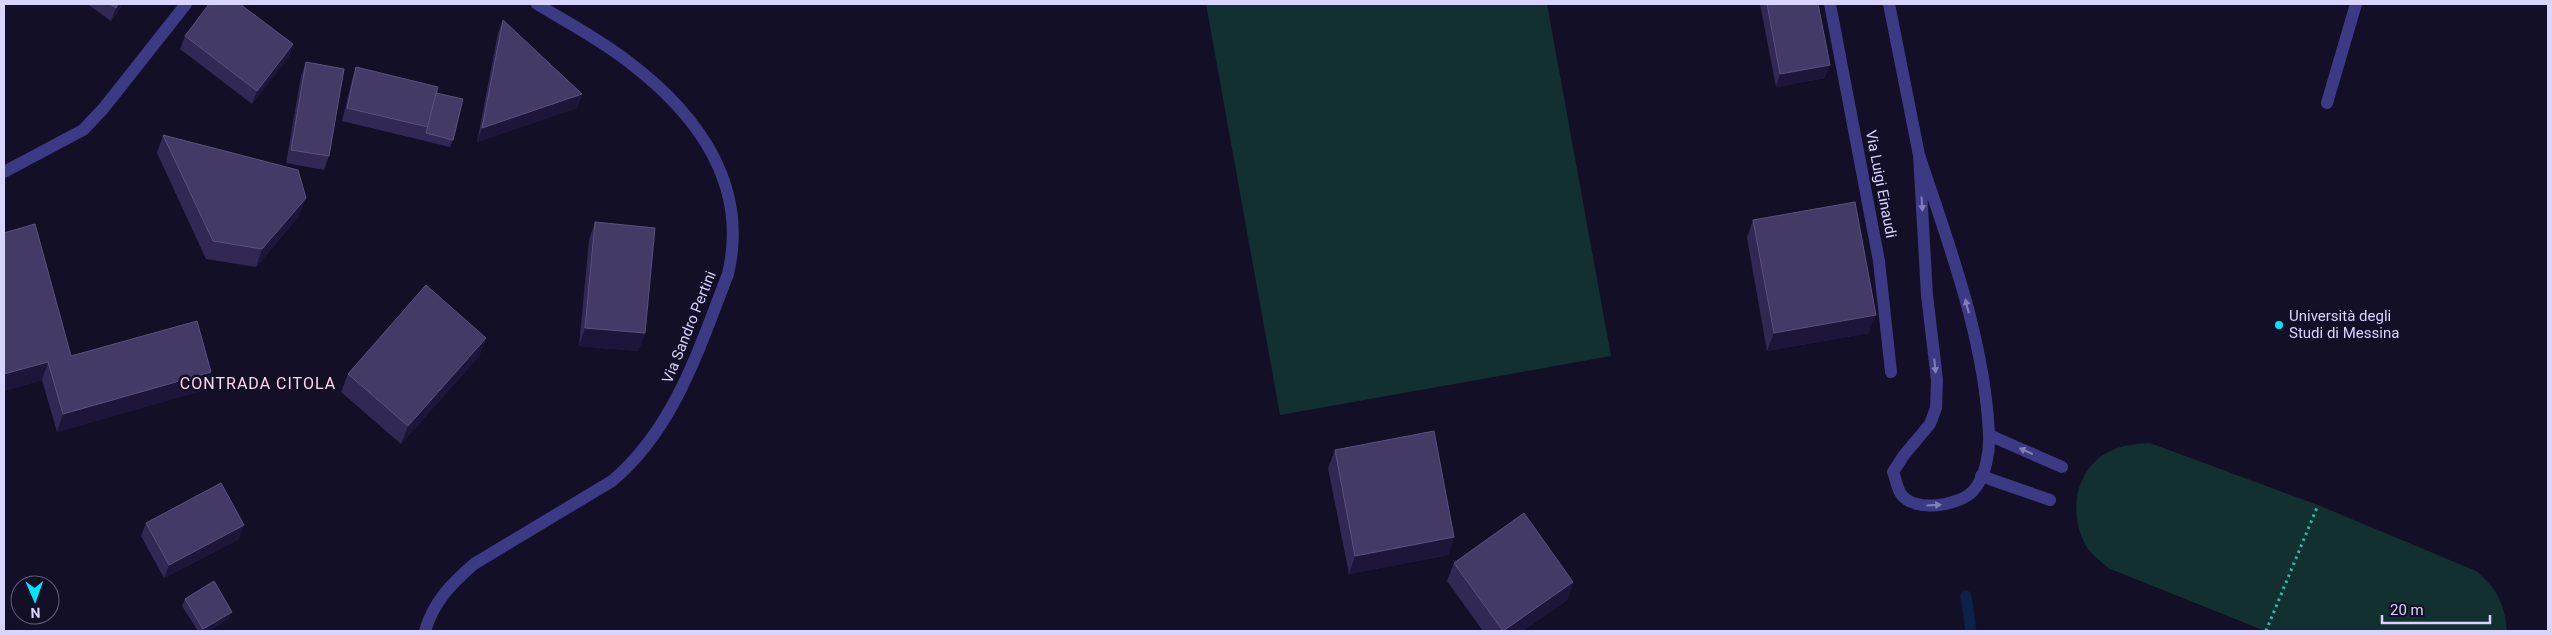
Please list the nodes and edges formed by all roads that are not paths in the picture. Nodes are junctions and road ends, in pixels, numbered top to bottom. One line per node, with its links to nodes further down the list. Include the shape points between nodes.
1 (186, 4): 8 (street, via 104,109 83,130)
2 (537, 4): 14 (street, Via Sandro Pertini, via 630,63 678,107 696,129 727,184 734,224 732,259 692,365 672,409 649,443 612,481 474,564 437,602)
3 (1830, 4): 9 (street, Via Luigi Einaudi, via 1879,261)
4 (1889, 4): 7 (street)
5 (2356, 4): 6 (street)
6 (2327, 103)
7 (1919, 155): 10 (street, one-way to 7, via 1983,377 1967,305); 12 (street, one-way to 12, via 1927,295 1937,380 1936,408 1930,424 1893,472 1901,494 1914,504 1932,506 1953,502 1973,491)
8 (4, 172)
9 (1891, 372)
10 (1989, 435): 11 (street, one-way to 10); 12 (street)
11 (2062, 467)
12 (1981, 476): 13 (street)
13 (2050, 500)
14 (425, 631)

